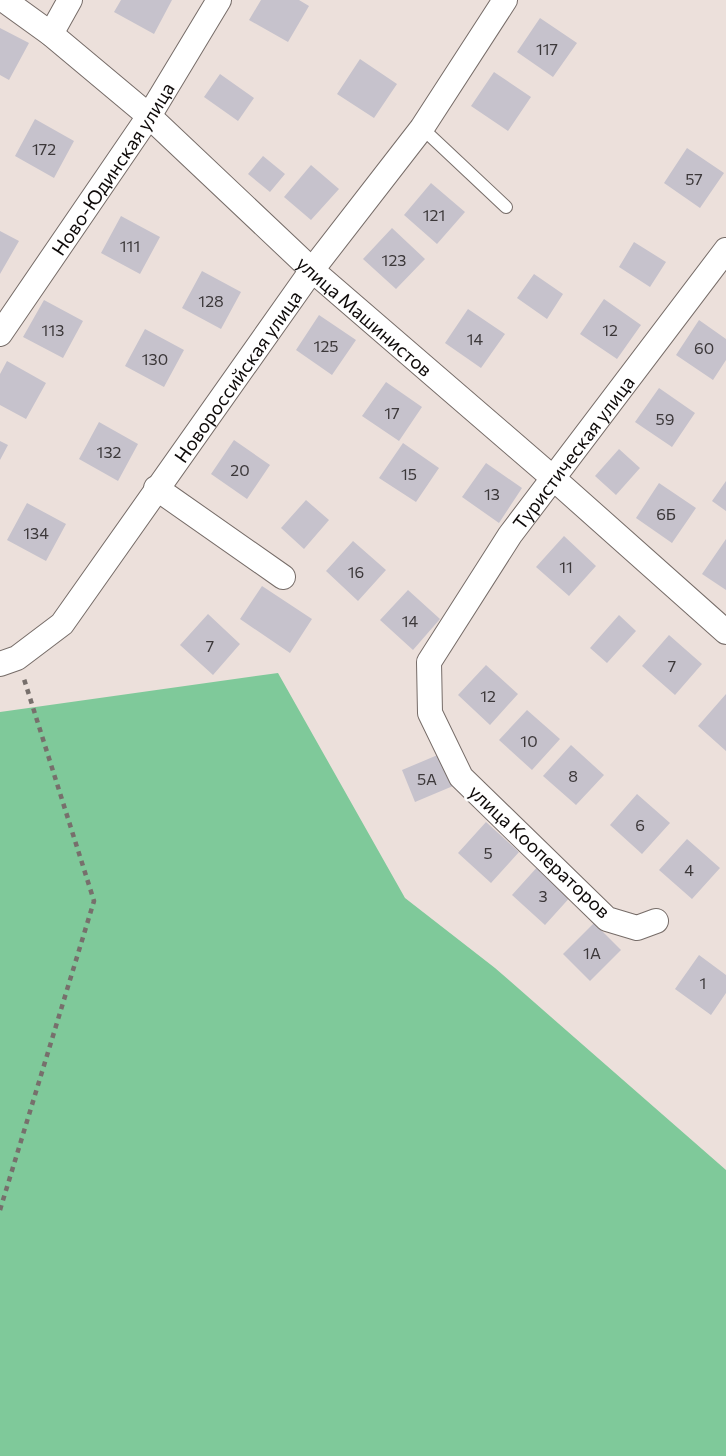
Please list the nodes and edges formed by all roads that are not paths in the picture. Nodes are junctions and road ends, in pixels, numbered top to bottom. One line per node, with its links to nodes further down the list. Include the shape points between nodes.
1 (5, 0): 5 (street, улица Машинистов)
2 (70, 0): 5 (street)
3 (219, 0): 6 (street, Ново-Юдинская улица)
4 (506, 0): 7 (street, Новороссийская улица)
5 (51, 34): 6 (street, улица Машинистов)
6 (149, 116): 10 (street, улица Машинистов); 11 (street, Ново-Юдинская улица)
7 (422, 128): 8 (lane); 10 (street, Новороссийская улица)
8 (506, 206)
9 (726, 250): 12 (street, Туристическая улица)
10 (312, 270): 12 (street, улица Машинистов); 13 (street, Новороссийская улица)
11 (0, 334)
12 (553, 478): 15 (street, улица Машинистов); 17 (street, Туристическая улица)
13 (156, 488): 14 (street); 16 (street, Новороссийская улица, via 62,624)
14 (283, 577)
15 (726, 632)
16 (9, 661)
17 (429, 662): 18 (street, улица Кооператоров, via 430,713 461,777 607,919 637,928)
18 (656, 921)

